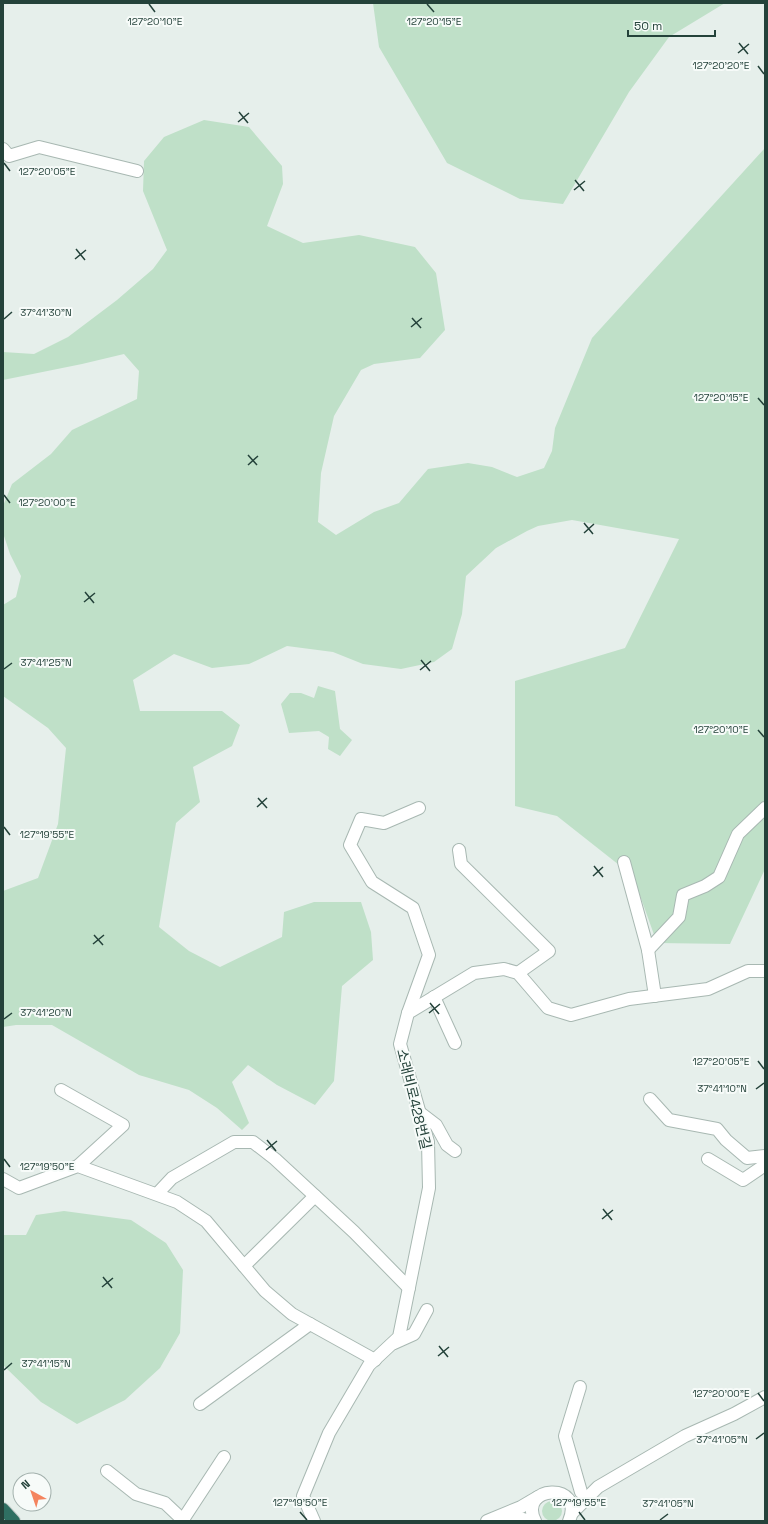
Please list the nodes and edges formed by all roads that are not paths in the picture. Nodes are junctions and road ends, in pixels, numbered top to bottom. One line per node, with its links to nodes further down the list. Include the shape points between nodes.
1 (3, 149): 2 (street, via 10,156 39,147)
2 (137, 171)
3 (419, 808): 12 (street, 소래비로428번길, via 384,823 362,819 350,845 372,882 413,908 420,928 429,955)
4 (765, 808): 7 (street, via 738,834 719,877 683,895 680,917)
5 (459, 850): 9 (street, via 461,864 549,951)
6 (624, 862): 7 (street)
7 (648, 950): 10 (street)
8 (765, 971): 10 (street, via 748,971 708,988)
9 (518, 973): 10 (street, via 548,1008 571,1015 629,999); 11 (street, via 504,969 474,974)
10 (655, 996)
11 (434, 997): 12 (street); 13 (street)
12 (408, 1013): 16 (street, 소래비로428번길, via 400,1044)
13 (455, 1043)
14 (61, 1090): 21 (street, via 123,1125)
15 (650, 1099): 18 (street, via 669,1120 717,1129 746,1158)
16 (419, 1112): 17 (street, via 436,1125 447,1146); 26 (street, 소래비로428번길, via 428,1142 430,1188)
17 (455, 1151)
18 (765, 1156)
19 (708, 1159): 20 (street, via 744,1180)
20 (765, 1165)
21 (78, 1166): 22 (street, via 19,1188); 23 (street)
22 (3, 1179)
23 (157, 1194): 24 (street, via 172,1178 234,1142 253,1142); 25 (street, via 177,1202 206,1221)
24 (315, 1196): 25 (street); 26 (street)
25 (244, 1266): 28 (street, via 265,1291 292,1314)
26 (409, 1288): 29 (street, 소래비로428번길, via 399,1336)
27 (427, 1310): 29 (street, via 414,1334)
28 (310, 1324): 30 (street); 33 (street)
29 (391, 1344): 30 (street, 소래비로428번길)
30 (374, 1360): 45 (street, 소래비로428번길, via 329,1433 303,1496)
31 (580, 1387): 37 (street, via 565,1436)
32 (765, 1398): 36 (street, via 686,1436)
33 (200, 1404)
34 (224, 1457): 43 (street)
35 (107, 1471): 43 (street, via 136,1494 165,1504)
36 (598, 1487): 37 (street); 42 (street)
37 (580, 1492): 38 (street)
38 (562, 1494): 39 (street, via 553,1492); 42 (street, via 570,1502)
39 (540, 1496): 41 (street); 48 (street, via 533,1507)
40 (3, 1509): 44 (highway)
41 (501, 1516): 46 (street); 47 (street)
42 (571, 1518)
43 (182, 1520)
44 (14, 1521)
45 (314, 1521)
46 (487, 1521)
47 (530, 1521)
48 (535, 1521)

